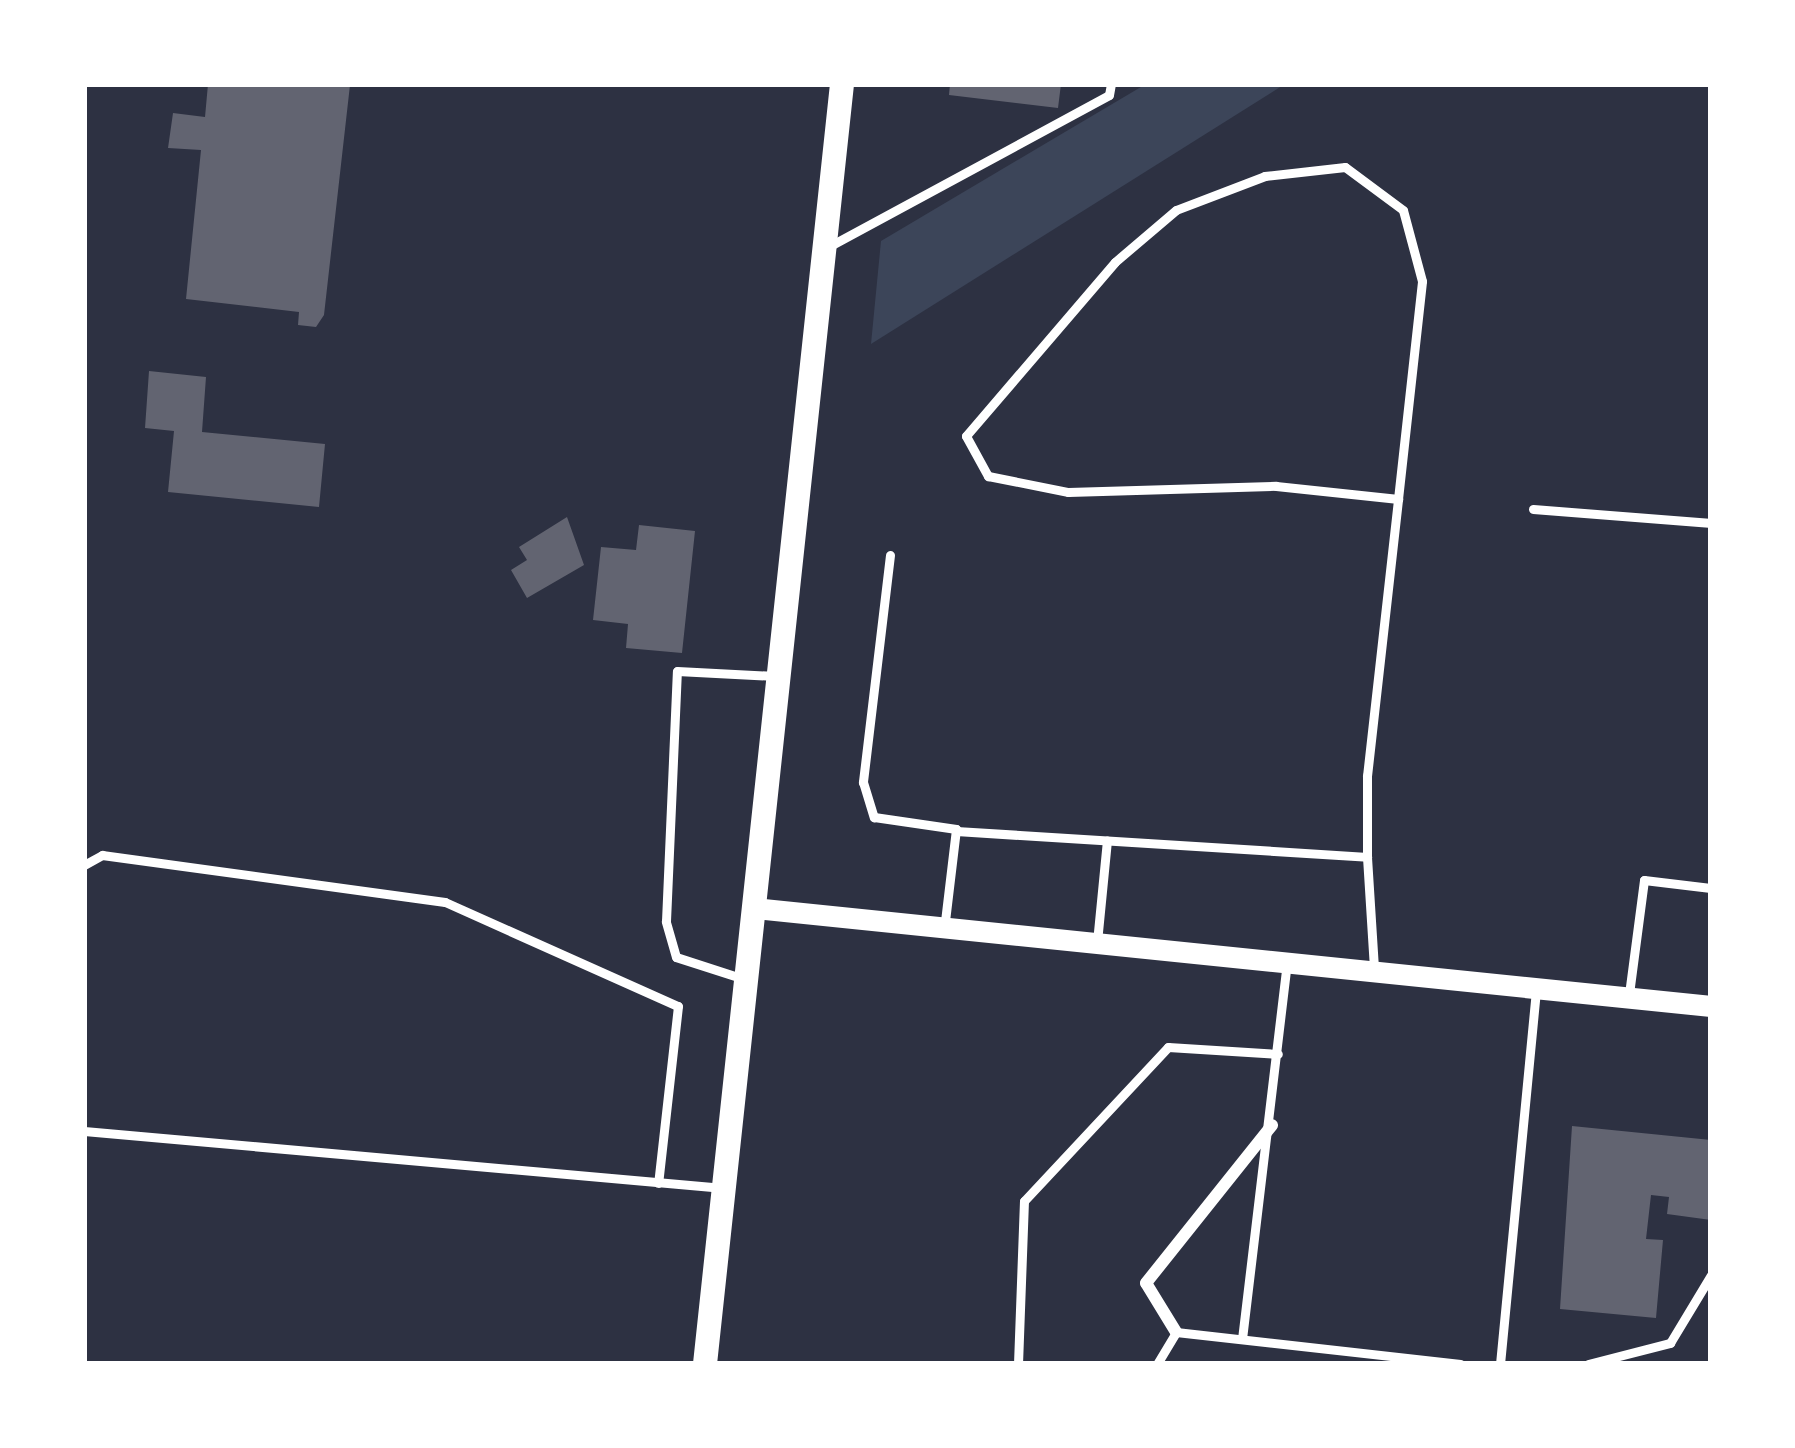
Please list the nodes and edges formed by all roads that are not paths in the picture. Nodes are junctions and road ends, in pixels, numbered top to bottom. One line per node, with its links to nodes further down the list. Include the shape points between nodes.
1 (842, 84): 3 (main road)
2 (1111, 84): 3 (lane, via 1109,95)
3 (825, 249): 8 (main road)
4 (1398, 500): 4 (lane, via 1423,281 1403,210 1345,167 1265,176 1176,210 1115,262 966,436 988,476 1068,492 1276,486); 11 (lane, via 1367,776)
5 (1533, 508): 6 (lane)
6 (1711, 523)
7 (890, 555): 9 (lane, via 863,782 874,817)
8 (779, 676): 14 (main road); 19 (lane, via 676,671 665,921 676,957)
9 (956, 831): 10 (lane); 15 (lane)
10 (1107, 840): 11 (lane); 16 (lane)
11 (1367, 857): 18 (lane)
12 (84, 865): 26 (lane, via 102,855 445,902 678,1006)
13 (1711, 888): 21 (lane, via 1644,880)
14 (754, 908): 15 (street); 19 (main road)
15 (944, 928): 16 (street)
16 (1097, 944): 17 (street)
17 (1287, 963): 18 (street); 23 (lane)
18 (1374, 972): 20 (street)
19 (746, 980): 27 (main road)
20 (1536, 989): 21 (street); 35 (lane)
21 (1629, 999): 22 (street)
22 (1711, 1006)
23 (1278, 1054): 24 (lane); 32 (lane, via 1168,1047 1024,1201)
24 (1272, 1125): 29 (street, via 1146,1282); 30 (lane)
25 (84, 1131): 26 (lane)
26 (658, 1183): 27 (lane)
27 (723, 1188): 31 (main road)
28 (1711, 1275): 36 (lane, via 1670,1342)
29 (1176, 1332): 30 (lane); 33 (lane)
30 (1242, 1339): 34 (lane)
31 (705, 1364)
32 (1018, 1364)
33 (1157, 1364)
34 (1460, 1364)
35 (1500, 1364)
36 (1588, 1364)

